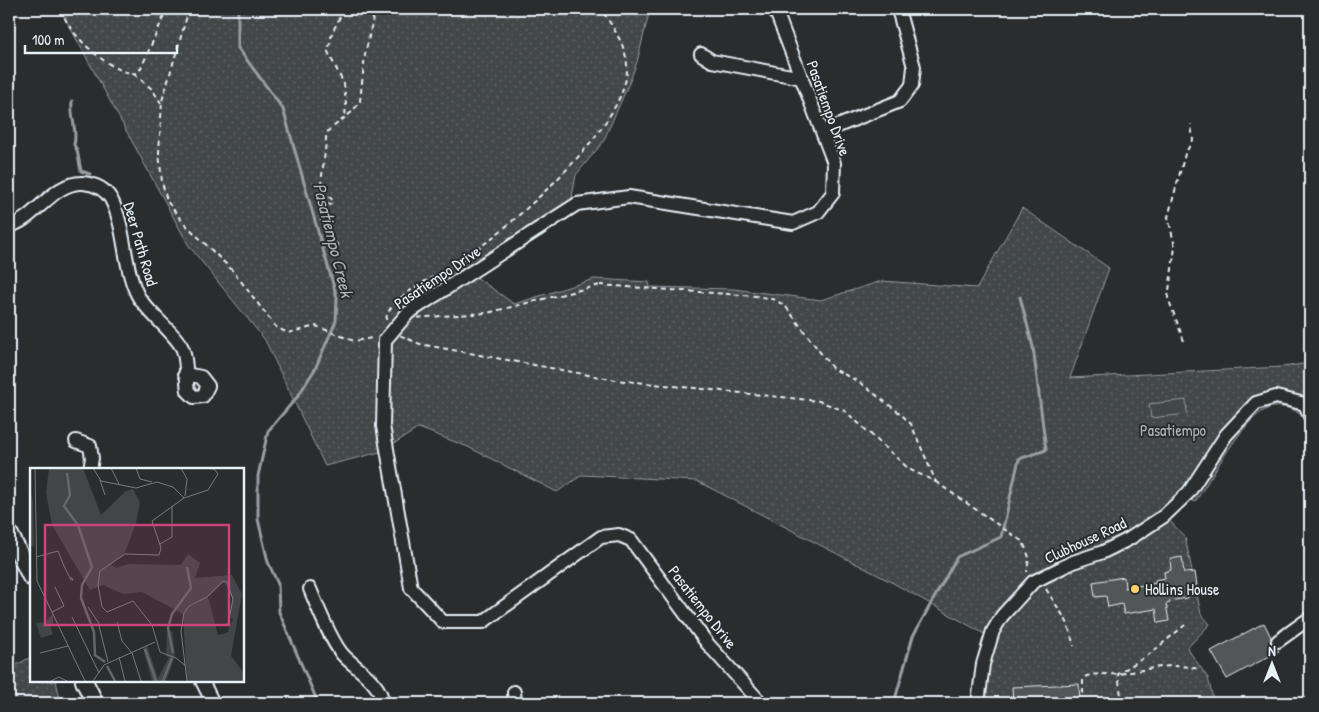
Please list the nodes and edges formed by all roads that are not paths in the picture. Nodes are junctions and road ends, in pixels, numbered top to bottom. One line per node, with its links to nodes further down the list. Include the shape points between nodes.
1 (776, 9): 4 (street, Pasatiempo Drive)
2 (898, 9): 5 (street, via 914,67 912,85 900,101)
3 (701, 54): 4 (street, via 712,61)
4 (802, 78): 5 (street, Pasatiempo Drive)
5 (823, 132): 21 (street, Pasatiempo Drive, via 834,164 833,193 818,212 793,223 630,198 577,204 408,313 385,340 383,426 411,588 443,622 483,622 601,537 619,535 631,540 707,643)
6 (9, 226): 7 (street, Deer Path Road, via 27,219 68,186 81,183 95,185 104,191 111,200 138,295 183,350)
7 (185, 374)
8 (1310, 416): 22 (street, Clubhouse Road, via 1305,404 1276,397 1256,403 1226,435 1189,492 1164,516 1130,539 1033,582 1002,616 994,632 983,664)
9 (76, 441): 10 (street, via 90,446)
10 (90, 468)
11 (9, 533): 12 (main road)
12 (30, 575)
13 (310, 589): 20 (street, via 342,654 364,671 382,695)
14 (1310, 618): 15 (street)
15 (1278, 641)
16 (84, 682): 18 (main road)
17 (202, 682): 19 (street)
18 (95, 703)
19 (213, 703)
20 (383, 703)
21 (761, 703)
22 (978, 703)

